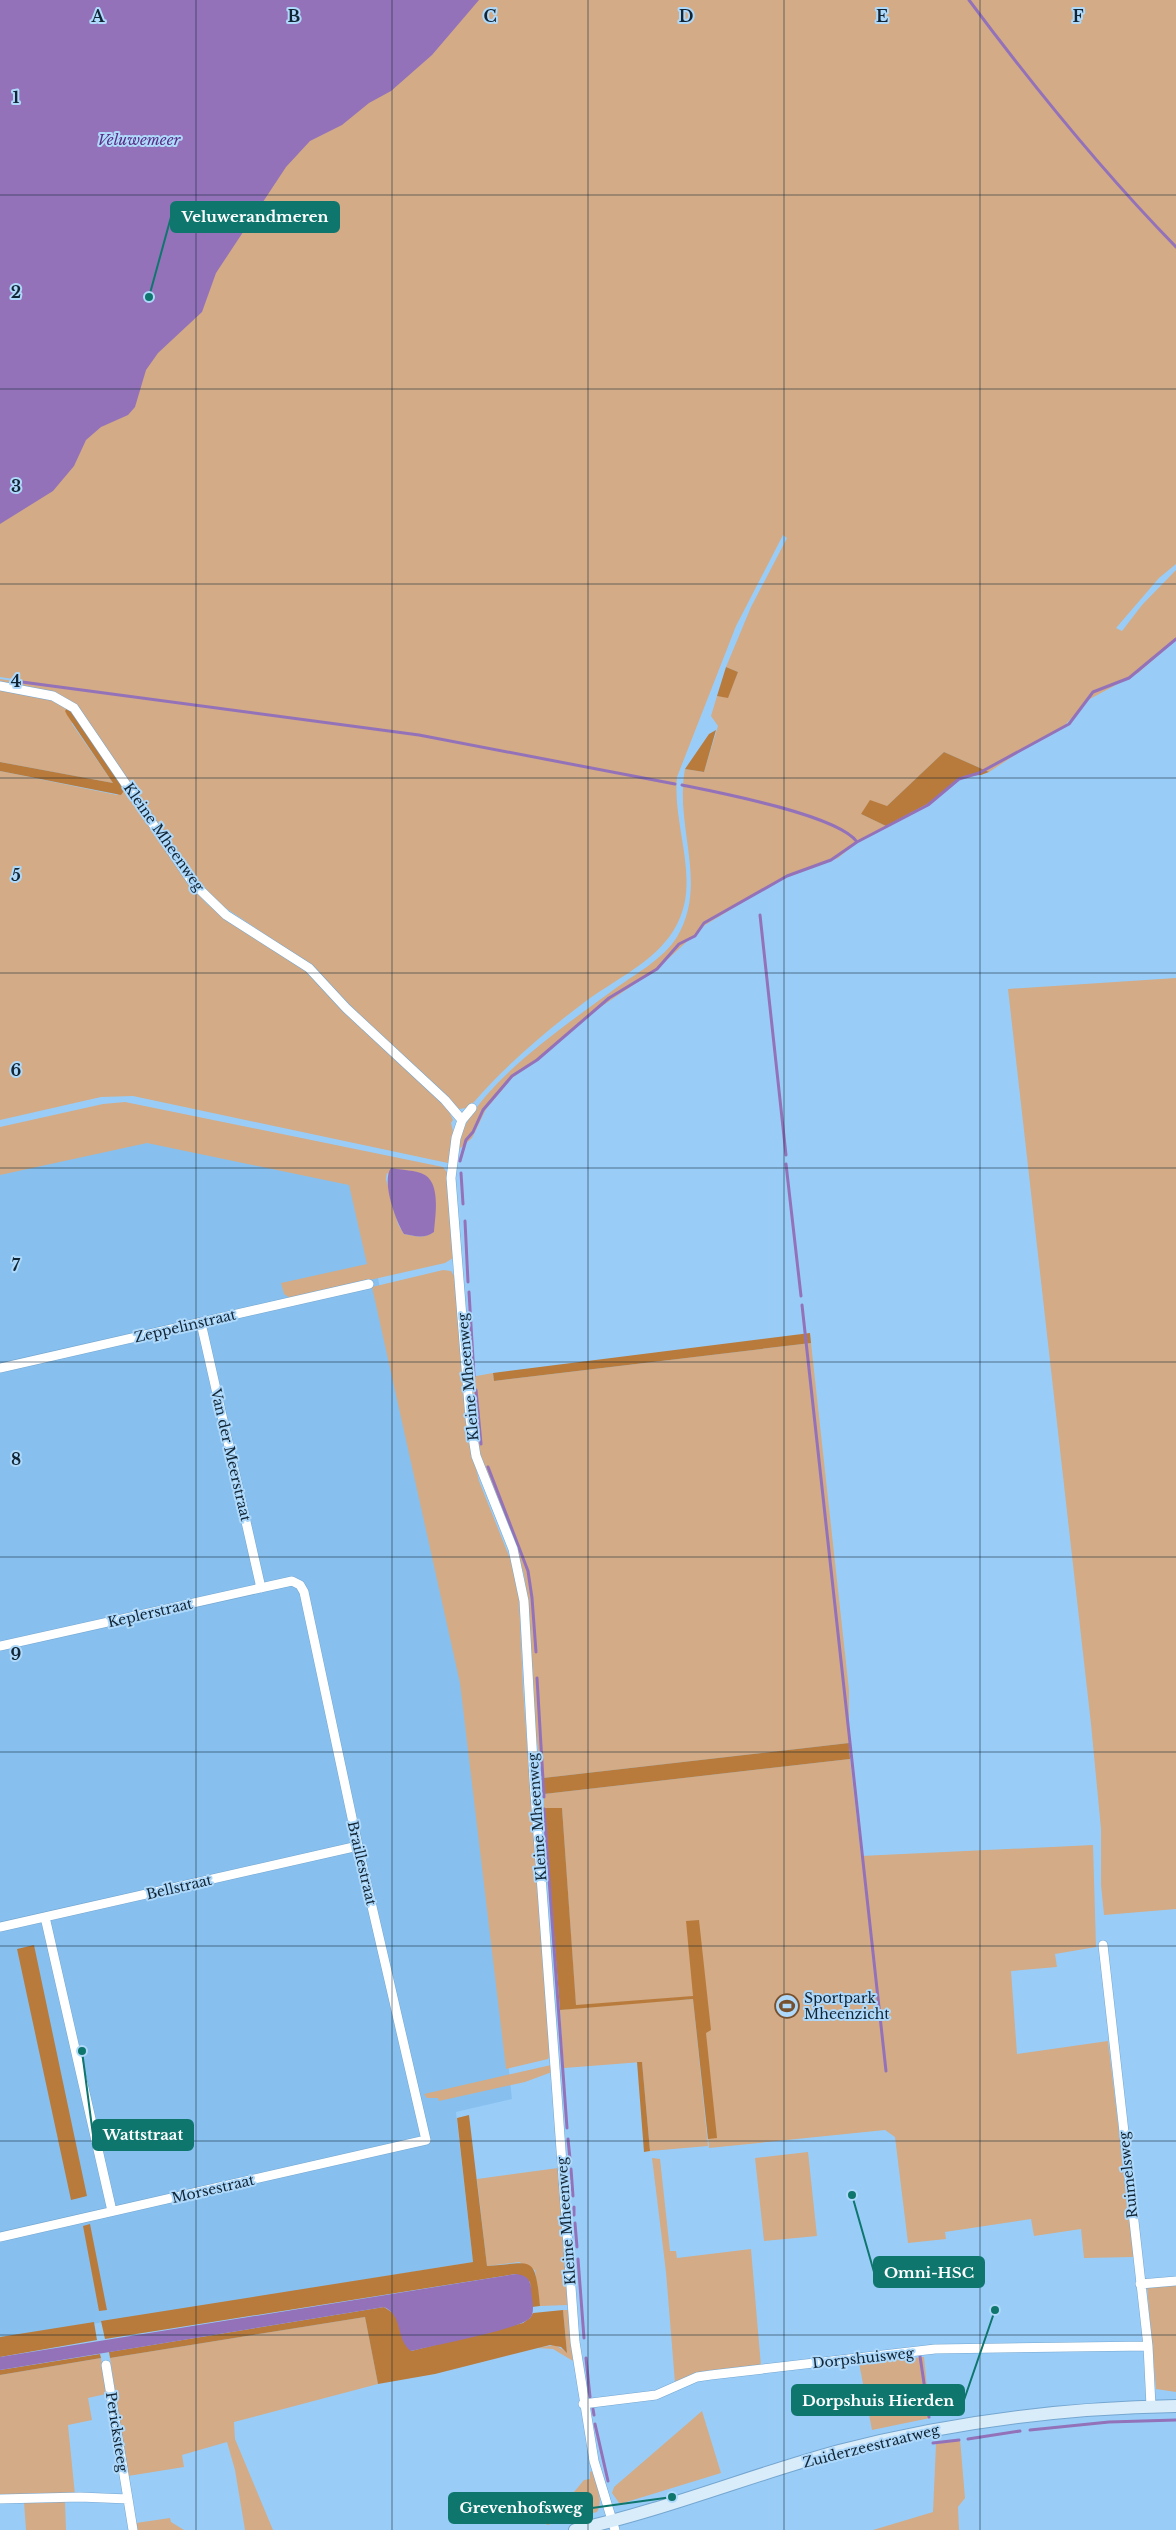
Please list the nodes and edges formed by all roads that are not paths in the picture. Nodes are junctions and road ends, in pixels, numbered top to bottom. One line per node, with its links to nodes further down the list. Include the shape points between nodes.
1 (0, 686): 3 (street, Kleine Mheenweg, via 54,696 74,708 193,883 206,897 226,915 308,968)
2 (472, 1108): 3 (street, Kleine Mheenweg)
3 (462, 1120): 21 (street, Kleine Mheenweg, via 456,1138 451,1178 470,1419 476,1456 513,1549 524,1601 575,2342)
4 (369, 1284): 5 (street, Zeppelinstraat)
5 (201, 1323): 6 (street, Zeppelinstraat); 8 (street, Van der Meerstraat)
6 (0, 1368)
7 (300, 1585): 8 (street, Keplerstraat, via 292,1581); 10 (street, Braillestraat)
8 (261, 1588): 9 (street, Keplerstraat)
9 (0, 1646)
10 (358, 1846): 11 (street, Bellstraat); 14 (street, Braillestraat)
11 (44, 1917): 12 (street, Bellstraat); 15 (street)
12 (0, 1927)
13 (1103, 1945): 18 (street, Ruimelsweg)
14 (426, 2140): 15 (street, Morsestraat)
15 (112, 2212): 16 (street, Morsestraat)
16 (0, 2237)
17 (1176, 2281): 18 (street)
18 (1140, 2284): 19 (street, Ruimelsweg)
19 (1148, 2346): 21 (street, Dorpshuisweg, via 935,2349 711,2374 656,2395); 22 (street, Ruimelsweg)
20 (106, 2365): 25 (street, Pericksteeg)
21 (583, 2404): 26 (street, Kleine Mheenweg, via 594,2461)
22 (1151, 2406): 23 (main road, Zuiderzeestraatweg); 26 (main road, Zuiderzeestraatweg, via 1084,2408 1016,2416 890,2438 837,2452)
23 (1176, 2406)
24 (0, 2499): 25 (street, via 80,2497)
25 (128, 2500): 27 (street)
26 (613, 2525): 28 (main road, Zuiderzeestraatweg)
27 (133, 2530)
28 (575, 2530)

